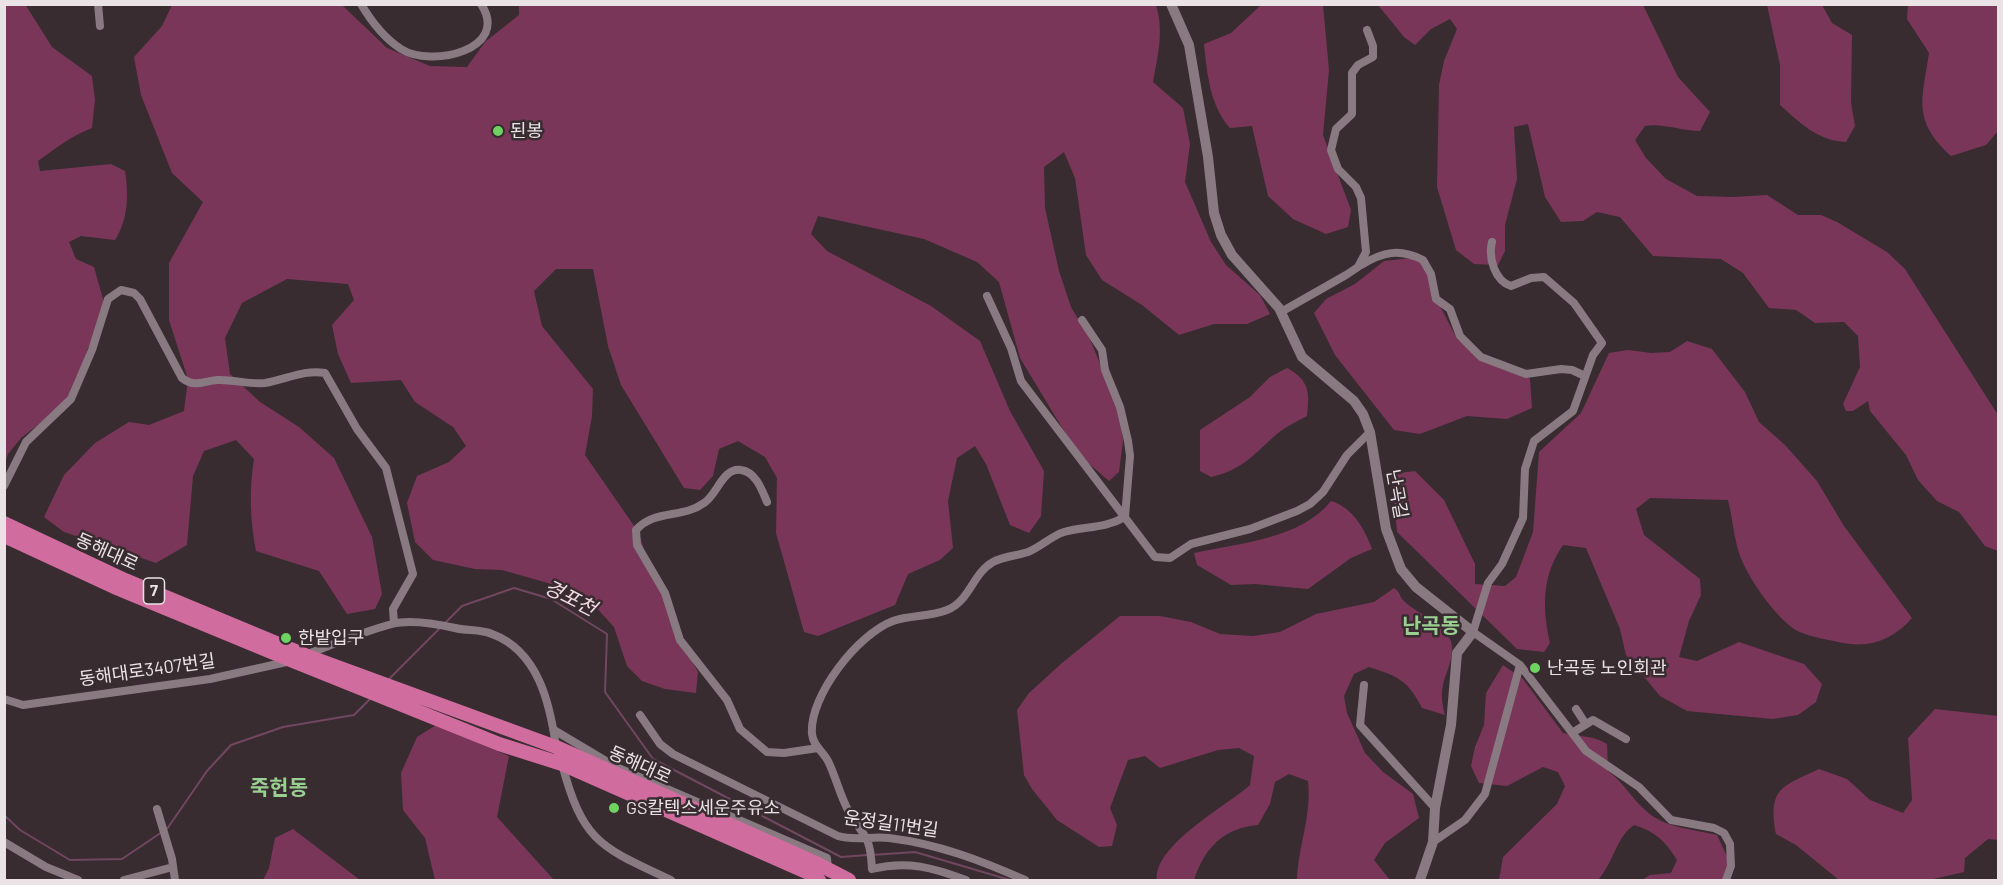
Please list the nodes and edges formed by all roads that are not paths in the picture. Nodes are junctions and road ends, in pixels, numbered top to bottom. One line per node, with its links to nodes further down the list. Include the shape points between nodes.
1 (98, 4): 5 (street)
2 (361, 4): 3 (street, via 375,26 403,50 435,59 484,39 489,22)
3 (481, 4)
4 (1171, 4): 10 (street, 난곡길, via 1189,45 1214,213 1221,235 1232,255)
5 (100, 26)
6 (1367, 30): 8 (street, via 1373,57 1352,73 1352,114 1336,129 1331,150 1338,170 1356,187 1361,198 1366,252)
7 (1492, 242): 12 (street, via 1494,268 1506,285 1544,277 1574,303 1602,343)
8 (1358, 267): 10 (street); 12 (street, via 1385,253 1414,255 1428,265 1436,299 1450,309 1460,336 1480,357 1526,374 1561,369)
9 (987, 296): 16 (street, via 1021,381)
10 (1281, 312): 13 (street, 난곡길, via 1302,357 1354,401)
11 (1082, 320): 16 (street, via 1102,350 1128,441)
12 (1585, 376): 20 (street, via 1574,411 1534,441 1526,469 1523,518 1502,564 1488,583)
13 (1370, 432): 16 (street, via 1347,455 1323,492 1298,512 1191,544 1170,558 1151,553); 20 (street, 난곡길, via 1386,529 1401,569 1416,587)
14 (4, 486): 19 (street, via 26,442 71,399 93,350 108,299 121,290 128,291 140,299 182,378 189,383 217,380 263,384 314,371 324,373 386,468 413,574 393,609)
15 (767, 502): 33 (street, via 751,475 736,470 705,503 677,515 652,517 636,530 635,539 641,556 665,593 686,650 727,700 740,729 767,752)
16 (1125, 517): 33 (street, via 1104,527 1061,533 1028,552 993,562 978,576 966,598 956,605 878,629 823,687 812,731)
17 (4, 523): 21 (highway, 동해대로 / 7)
18 (4, 536): 21 (highway, 동해대로 / 7, via 114,587)
19 (394, 623): 21 (street, 동해대로3407번길); 29 (street, 동해대로3407번길, via 436,623 491,633 512,645 541,682)
20 (1473, 632): 22 (street, 난곡길); 35 (street, via 1457,653 1451,724)
21 (299, 658): 23 (highway, 동해대로 / 7); 25 (street, 동해대로3407번길, via 210,679 23,705)
22 (1520, 665): 30 (street, 난곡길); 39 (street, via 1485,794 1465,820)
23 (362, 683): 32 (highway, 동해대로 / 7, via 412,696); 34 (highway, 동해대로 / 7, via 499,744)
24 (1364, 685): 35 (street, via 1360,725)
25 (4, 699)
26 (1576, 709): 28 (street)
27 (640, 715): 37 (street, 운정길11번길, via 660,744 673,754 838,836)
28 (1585, 723): 30 (street); 31 (street, via 1593,720)
29 (554, 730): 32 (street, 동해대로3407번길); 41 (street, via 616,767 827,858)
30 (1572, 733): 51 (street, 난곡길, via 1586,752 1639,787 1671,820 1724,833 1730,844 1731,866)
31 (1626, 740)
32 (556, 747): 41 (highway, 동해대로 / 7)
33 (818, 748): 37 (street, via 829,762 849,811)
34 (562, 764): 45 (street, via 571,800 582,823 600,843); 46 (highway, 동해대로 / 7)
35 (1435, 808): 39 (street)
36 (157, 809): 40 (street)
37 (869, 840): 48 (street, via 875,868 895,864 924,866); 49 (street, 운정길11번길, via 935,845)
38 (4, 842): 42 (street, via 46,867)
39 (1433, 842): 50 (street)
40 (173, 863): 43 (street); 44 (street)
41 (828, 869): 47 (highway, 동해대로 / 7)
42 (78, 880)
43 (124, 880)
44 (175, 880)
45 (671, 880)
46 (819, 880)
47 (849, 880)
48 (966, 880)
49 (1025, 880)
50 (1420, 880)
51 (1726, 880)

